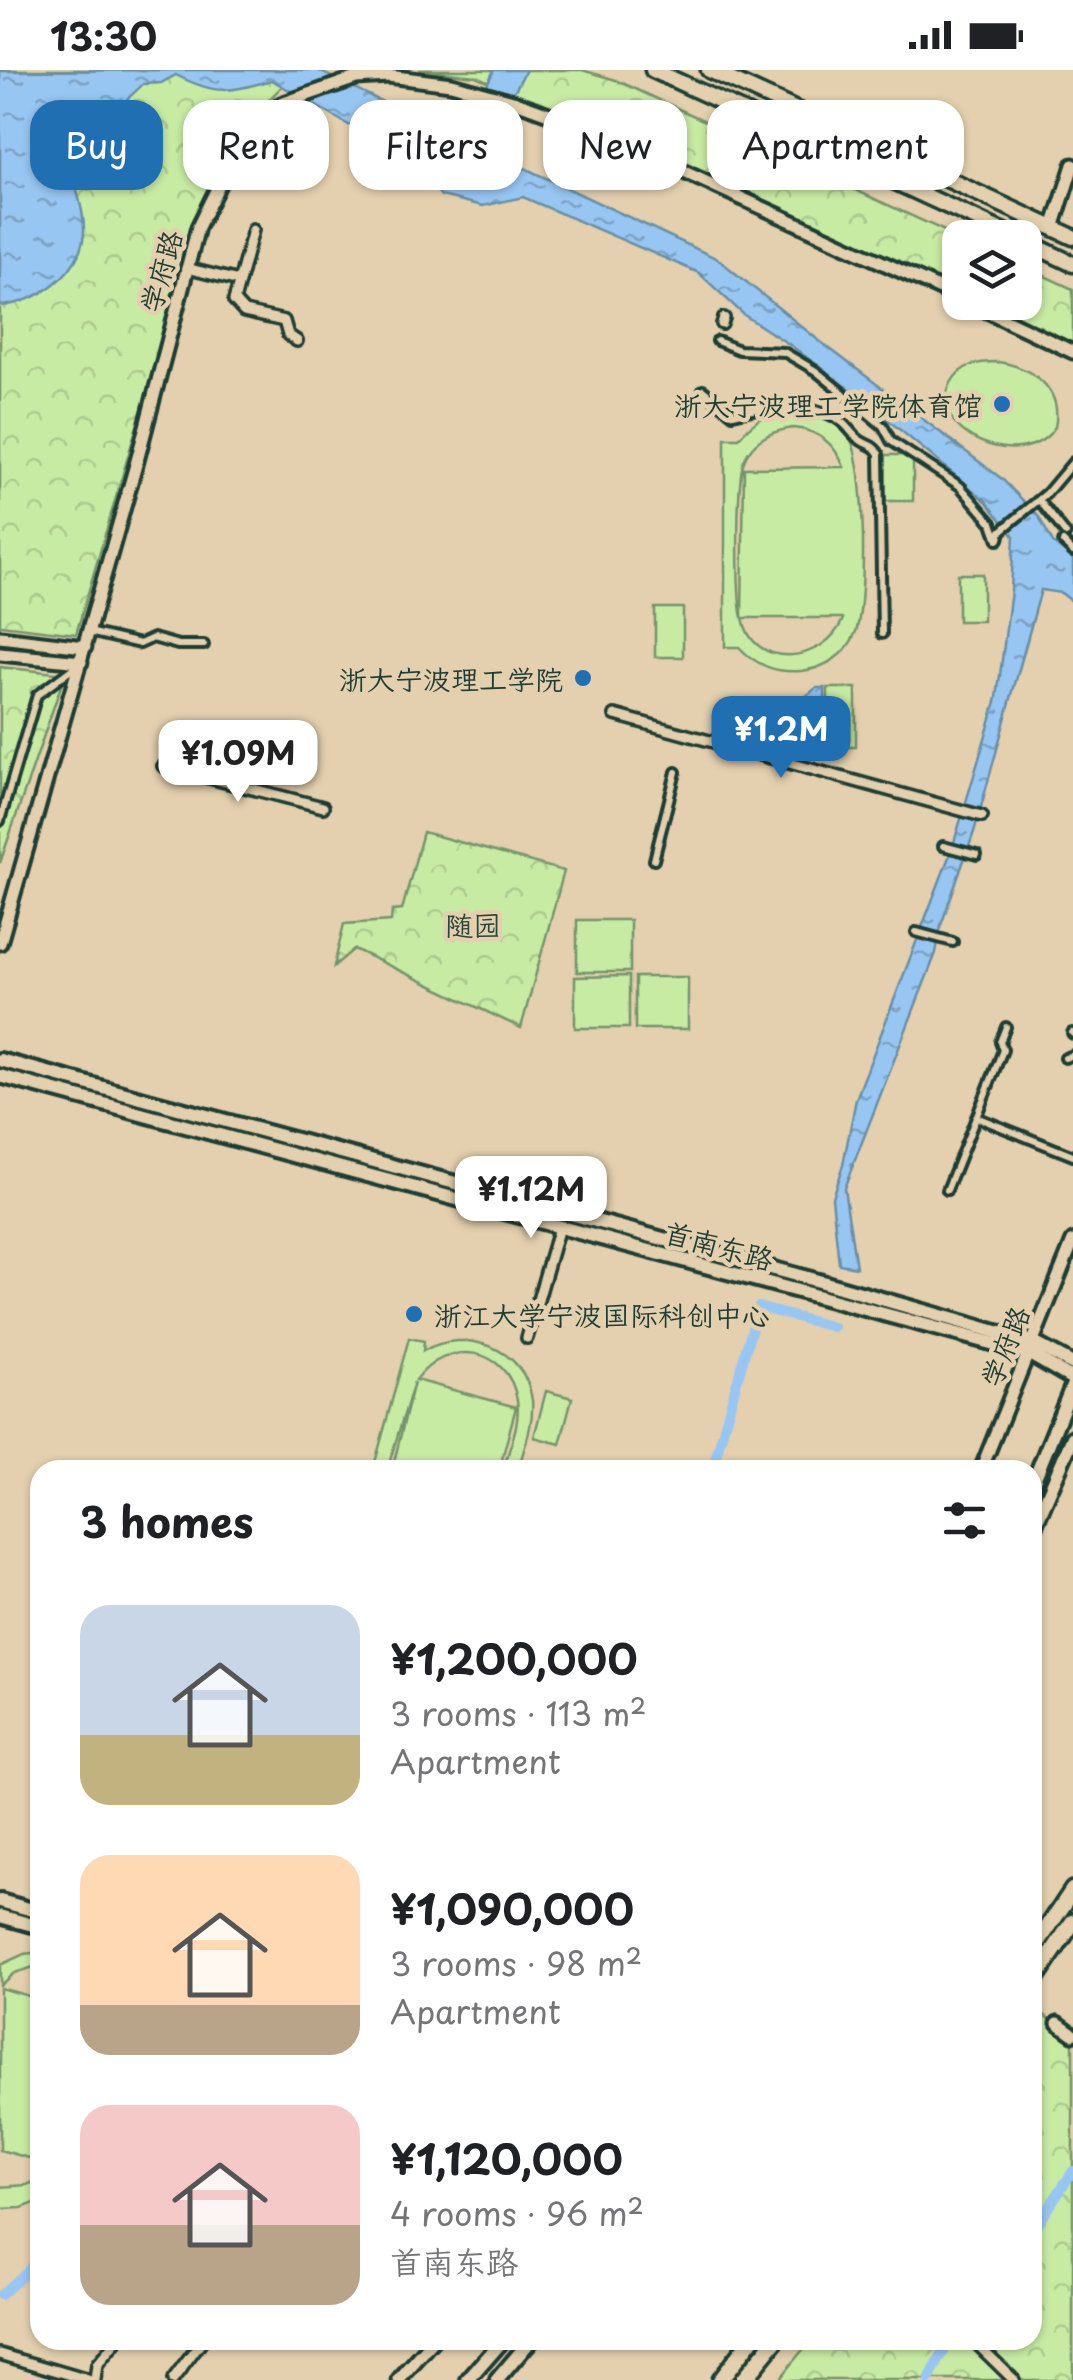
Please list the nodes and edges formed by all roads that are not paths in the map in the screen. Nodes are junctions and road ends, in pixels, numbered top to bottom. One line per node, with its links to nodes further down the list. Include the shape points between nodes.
1 (653, 70): 4 (main road)
2 (710, 70): 5 (main road)
3 (1073, 165): 5 (street)
4 (978, 220)
5 (1053, 228): 7 (main road)
6 (253, 230): 11 (street)
7 (1073, 238)
8 (1042, 249): 9 (main road)
9 (1073, 264)
10 (186, 268): 11 (street); 12 (street, 学府路, via 237,148 280,104 356,78 420,80 476,92 590,129); 21 (street, 学府路)
11 (239, 281): 14 (street, via 234,301 244,312 284,321)
12 (942, 290)
13 (1006, 320): 16 (street)
14 (297, 341)
15 (717, 341): 19 (street, via 795,356 883,426 891,441 960,486 992,522 998,540)
16 (1073, 352)
17 (703, 390): 22 (street, via 732,414 808,407 875,447)
18 (1073, 462): 19 (street)
19 (1036, 503): 20 (street)
20 (1073, 552)
21 (90, 632): 24 (street, via 140,644 153,638); 25 (street, 学府路)
22 (882, 634)
23 (0, 637): 25 (street)
24 (204, 644)
25 (85, 647): 27 (street, 学府路)
26 (0, 654): 27 (street)
27 (81, 662): 33 (street, via 37,695); 39 (street, 学府路)
28 (615, 715): 32 (street)
29 (162, 766): 31 (street)
30 (676, 772): 36 (street)
31 (323, 807)
32 (982, 816)
33 (0, 820)
34 (943, 846): 35 (street)
35 (973, 854)
36 (654, 860)
37 (916, 932): 38 (street)
38 (949, 940)
39 (0, 943)
40 (1006, 1028): 43 (street)
41 (0, 1060): 49 (main road, 首南东路, via 766,1266)
42 (0, 1076): 46 (main road, 首南东路)
43 (976, 1117): 44 (street); 45 (street)
44 (1073, 1156)
45 (947, 1190)
46 (559, 1227): 48 (street); 49 (main road, 首南东路)
47 (1073, 1241): 49 (street, 学府路)
48 (527, 1338)
49 (1030, 1347): 50 (main road, 首南东路); 51 (main road, 首南东路); 53 (street, 学府路)
50 (1073, 1364)
51 (1073, 1382): 54 (main road)
52 (1073, 1437): 55 (main road)
53 (985, 1460)
54 (1042, 1460)
55 (1042, 1509)
56 (1073, 1890): 62 (highway)
57 (0, 1901): 58 (main road)
58 (30, 1909)
59 (0, 1916): 61 (main road)
60 (1073, 1922): 63 (highway)
61 (30, 1924)
62 (1042, 1936)
63 (1042, 1967)
64 (1058, 2023): 65 (street)
65 (1073, 2034)
66 (110, 2350): 75 (street)
67 (196, 2350): 76 (street)
68 (426, 2350): 77 (street)
69 (494, 2350): 78 (main road)
70 (522, 2350): 79 (main road)
71 (743, 2350): 80 (highway)
72 (768, 2350): 81 (highway)
73 (982, 2350): 82 (street)
74 (1, 2353): 75 (street)
75 (92, 2380)
76 (174, 2380)
77 (399, 2380)
78 (468, 2380)
79 (497, 2380)
80 (720, 2380)
81 (743, 2380)
82 (1014, 2380)

